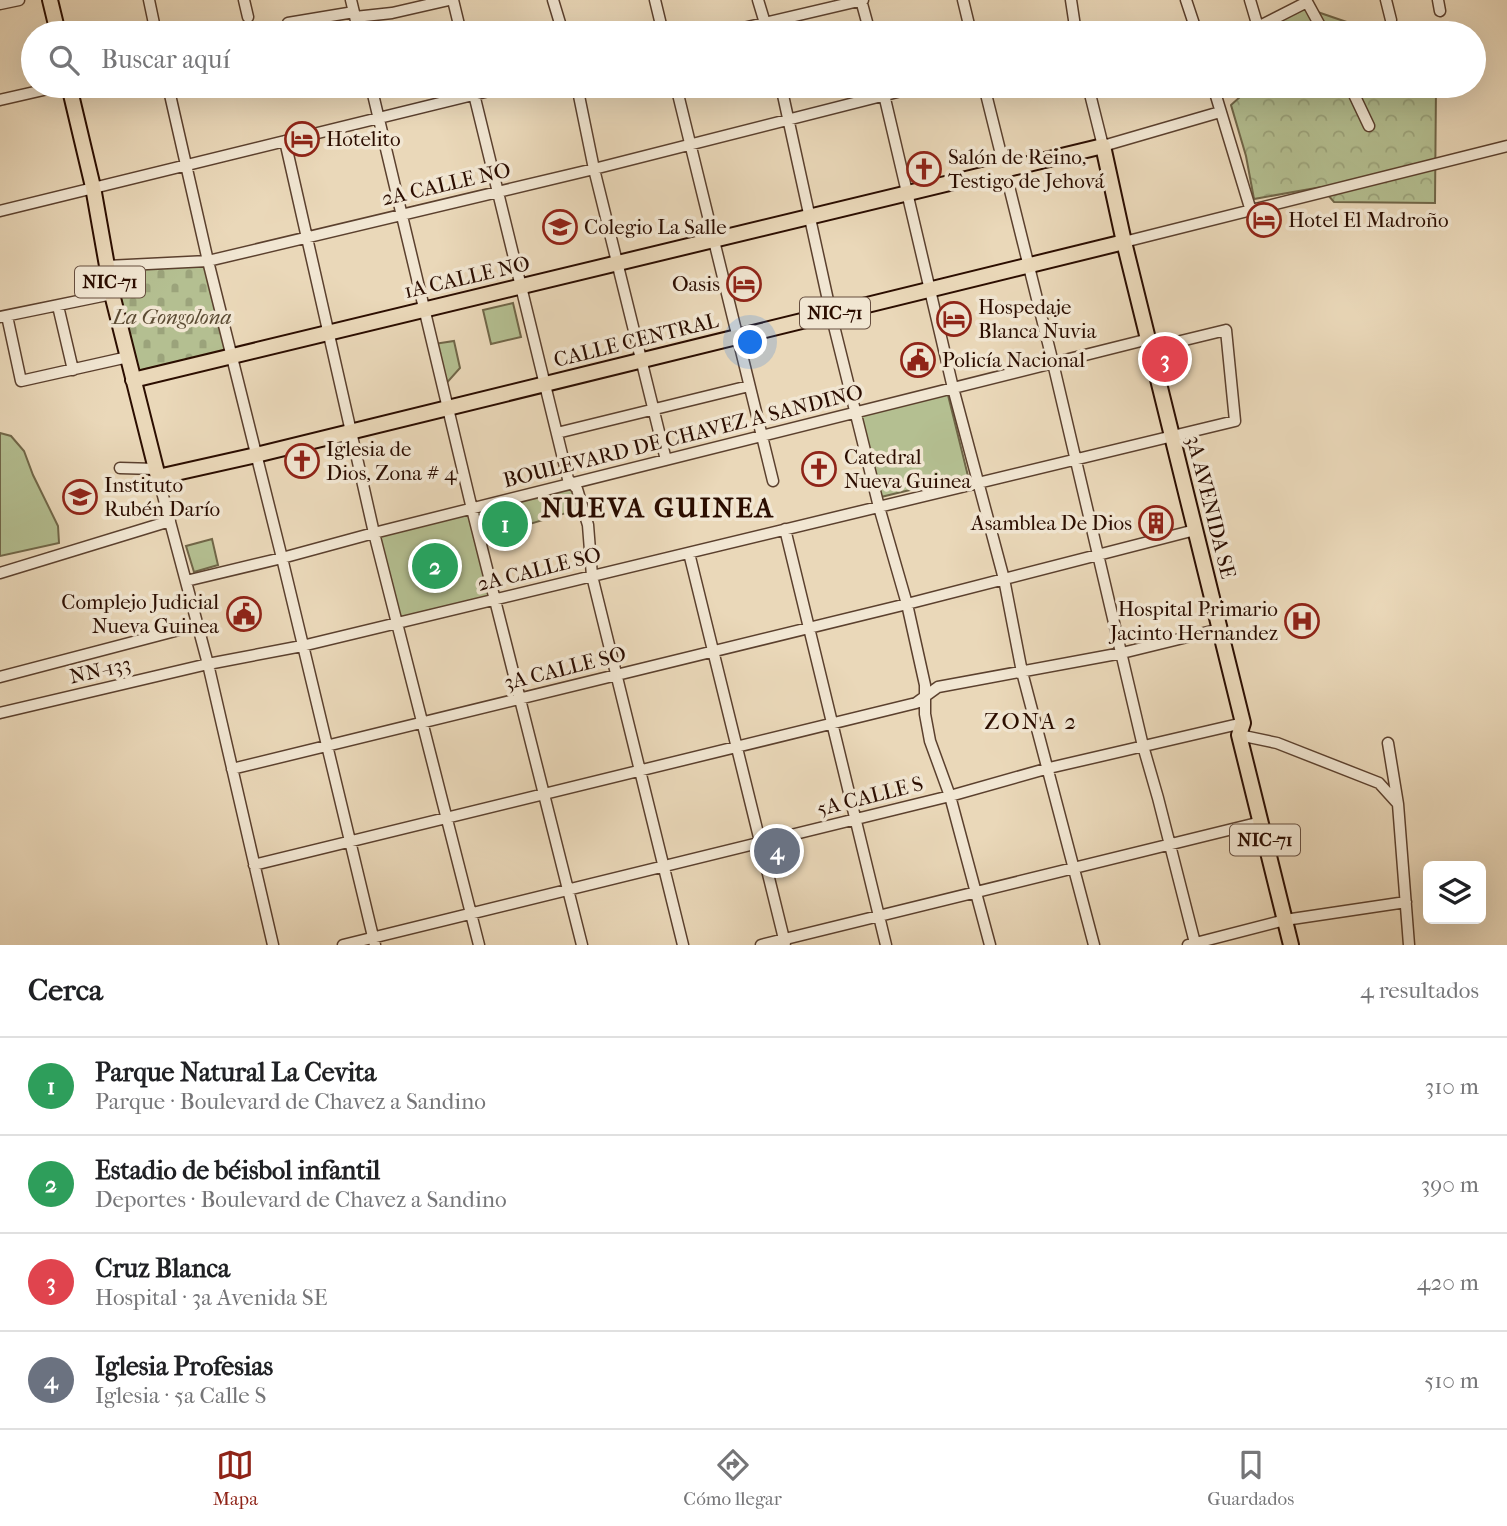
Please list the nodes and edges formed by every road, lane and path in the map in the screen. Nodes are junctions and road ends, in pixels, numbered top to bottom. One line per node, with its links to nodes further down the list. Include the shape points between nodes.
1 (19, 0): 17 (street)
2 (50, 0): 21 (highway)
3 (149, 0): 22 (street)
4 (244, 0): 19 (street)
5 (351, 0): 18 (street)
6 (451, 0): 18 (street, via 392,13); 25 (street)
7 (553, 0): 26 (street)
8 (655, 0): 27 (street)
9 (758, 0): 28 (street)
10 (862, 0): 29 (street); 30 (street)
11 (963, 0): 31 (street)
12 (1071, 0): 32 (street)
13 (1186, 0): 33 (street)
14 (1250, 0): 34 (street)
15 (1386, 0): 20 (street)
16 (1307, 1): 35 (street); 36 (street)
17 (0, 4)
18 (354, 15): 23 (street); 24 (street)
19 (248, 17)
20 (1391, 20)
21 (55, 21)
22 (153, 21)
23 (304, 21)
24 (356, 21)
25 (457, 21)
26 (559, 21)
27 (660, 21)
28 (764, 21)
29 (790, 21)
30 (867, 21)
31 (968, 21)
32 (1074, 21)
33 (1193, 21)
34 (1256, 21)
35 (1269, 21)
36 (1318, 21)
37 (21, 95): 52 (street)
38 (72, 98): 64 (highway, NIC-71)
39 (171, 98): 61 (street)
40 (374, 98): 54 (street)
41 (446, 98): 54 (street)
42 (475, 98): 65 (street)
43 (579, 98): 62 (street)
44 (679, 98): 58 (street)
45 (784, 98): 55 (street)
46 (861, 98): 55 (street, 2A CALLE NO)
47 (886, 98): 66 (street)
48 (987, 98): 63 (street)
49 (1091, 98): 59 (street)
50 (1216, 98): 53 (street)
51 (1356, 98): 56 (street)
52 (0, 100)
53 (1220, 112): 59 (street); 68 (street)
54 (379, 118): 57 (street); 69 (street)
55 (790, 120): 58 (street, 2A CALLE NO); 70 (street)
56 (1369, 126)
57 (285, 141): 61 (street); 71 (street)
58 (690, 143): 62 (street, 2A CALLE NO); 72 (street)
59 (1103, 146): 63 (highway, 1A CALLE NO); 73 (highway, 3A AVENIDA SE)
60 (1507, 146): 68 (street)
61 (185, 166): 64 (street); 74 (street)
62 (594, 169): 65 (street, 2A CALLE NO); 75 (street)
63 (1005, 170): 66 (highway, 1A CALLE NO); 77 (street)
64 (93, 187): 67 (street); 76 (highway, NIC-71)
65 (498, 191): 69 (street, 2A CALLE NO); 78 (street)
66 (908, 193): 70 (highway, 1A CALLE NO); 79 (street)
67 (0, 211)
68 (1251, 211): 73 (street)
69 (402, 214): 71 (street, 2A CALLE NO); 82 (street)
70 (811, 216): 72 (highway, 1A CALLE NO); 83 (street)
71 (306, 237): 74 (street, 2A CALLE NO); 85 (street)
72 (714, 239): 75 (highway, 1A CALLE NO); 86 (street)
73 (1124, 242): 77 (highway, CALLE CENTRAL / NIC-71); 87 (highway, 3A AVENIDA SE / NIC-71)
74 (208, 261): 76 (street, 2A CALLE NO); 88 (street)
75 (617, 262): 78 (highway, 1A CALLE NO); 90 (street)
76 (107, 266): 80 (highway, NIC-71)
77 (1028, 266): 79 (highway, CALLE CENTRAL / NIC-71); 91 (street)
78 (521, 285): 82 (highway, 1A CALLE NO); 94 (street)
79 (932, 290): 83 (highway, CALLE CENTRAL / NIC-71); 96 (street)
80 (112, 294): 81 (street); 89 (highway, NIC-71)
81 (58, 306): 84 (street); 92 (street)
82 (425, 308): 85 (highway, 1A CALLE NO); 97 (street)
83 (831, 314): 86 (highway, CALLE CENTRAL / NIC-71); 99 (street)
84 (4, 317): 92 (street, via 21,381)
85 (329, 331): 88 (highway, 1A CALLE NO); 100 (street)
86 (737, 337): 90 (highway, CALLE CENTRAL / NIC-71); 95 (street)
87 (1151, 344): 91 (street, BOULEVARD DE CHAVEZ A SANDINO); 103 (highway, 3A AVENIDA SE / NIC-71); 103 (street, BOULEVARD DE CHAVEZ A SANDINO, via 1226,330 1236,421)
88 (232, 354): 93 (highway, 1A CALLE NO); 104 (street)
89 (128, 357): 92 (street); 93 (highway, NIC-71)
90 (641, 361): 94 (highway, CALLE CENTRAL / NIC-71); 98 (street)
91 (1053, 363): 96 (street, BOULEVARD DE CHAVEZ A SANDINO); 105 (street)
92 (73, 370)
93 (133, 380): 108 (highway, NIC-71)
94 (546, 384): 97 (highway, CALLE CENTRAL / NIC-71); 101 (street)
95 (749, 386): 98 (street); 102 (street)
96 (953, 388): 99 (street, BOULEVARD DE CHAVEZ A SANDINO); 110 (street)
97 (449, 408): 100 (highway, CALLE CENTRAL / NIC-71); 113 (street)
98 (653, 410): 101 (street); 106 (street)
99 (856, 413): 102 (street, BOULEVARD DE CHAVEZ A SANDINO); 112 (street)
100 (351, 432): 104 (highway, CALLE CENTRAL / NIC-71); 117 (street)
101 (557, 433): 111 (street)
102 (762, 436): 106 (street, BOULEVARD DE CHAVEZ A SANDINO); 109 (street)
103 (1172, 436): 105 (street, 2A CALLE SO); 116 (highway, 3A AVENIDA SE / NIC-71)
104 (257, 455): 108 (highway, CALLE CENTRAL / NIC-71); 120 (street)
105 (1076, 459): 110 (street, 2A CALLE SO); 119 (street)
106 (666, 460): 111 (street, BOULEVARD DE CHAVEZ A SANDINO)
107 (120, 468): 108 (street)
108 (157, 473): 114 (street)
109 (773, 481)
110 (976, 483): 112 (street, 2A CALLE SO); 123 (street)
111 (571, 484): 113 (street, BOULEVARD DE CHAVEZ A SANDINO); 122 (street, via 577,489 588,525)
112 (879, 507): 115 (street, 2A CALLE SO); 126 (street)
113 (472, 509): 117 (street, BOULEVARD DE CHAVEZ A SANDINO); 125 (street)
114 (170, 521): 121 (street); 124 (street)
115 (785, 529): 118 (street, 2A CALLE SO); 129 (street)
116 (1195, 530): 119 (street, 3A CALLE SO); 130 (highway, 3A AVENIDA SE / NIC-71)
117 (374, 533): 120 (street, BOULEVARD DE CHAVEZ A SANDINO); 127 (street)
118 (689, 552): 122 (street, 2A CALLE SO); 132 (street)
119 (1098, 555): 123 (street, 3A CALLE SO); 133 (street)
120 (282, 558): 124 (street, BOULEVARD DE CHAVEZ A SANDINO); 131 (street)
121 (0, 573)
122 (592, 576): 125 (street, 2A CALLE SO); 136 (street)
123 (1004, 579): 126 (street, 3A CALLE SO); 135 (street)
124 (186, 581): 128 (street)
125 (495, 599): 127 (street, 2A CALLE SO); 139 (street)
126 (907, 604): 129 (street, 3A CALLE SO); 138 (street)
127 (397, 623): 131 (street, 2A CALLE SO); 141 (street)
128 (198, 625): 134 (street); 137 (street)
129 (809, 628): 132 (street, 3A CALLE SO); 142 (street)
130 (1220, 629): 133 (street); 143 (highway, 3A AVENIDA SE / NIC-71)
131 (302, 646): 134 (street, 2A CALLE SO); 145 (street)
132 (713, 651): 136 (street, 3A CALLE SO); 147 (street)
133 (1122, 653): 135 (street); 146 (street)
134 (208, 664): 140 (street, NN-133 / NN-133); 149 (street)
135 (1022, 673): 138 (street, via 938,687); 148 (street)
136 (617, 675): 139 (street, 3A CALLE SO); 150 (street)
137 (0, 677)
138 (924, 696): 142 (street, via 916,703); 152 (street, via 930,741)
139 (520, 698): 141 (street, 3A CALLE SO); 151 (street)
140 (0, 713)
141 (423, 722): 145 (street, 3A CALLE SO); 154 (street)
142 (832, 723): 147 (street); 155 (street)
143 (1241, 729): 146 (street, 5A CALLE S); 153 (street, via 1379,783); 156 (highway, 3A AVENIDA SE / NIC-71)
144 (1388, 743): 153 (street)
145 (327, 746): 149 (street, 3A CALLE SO); 157 (street)
146 (1143, 746): 148 (street, 5A CALLE S); 159 (street)
147 (737, 747): 150 (street); 158 (street)
148 (1049, 768): 152 (street, 5A CALLE S); 162 (street)
149 (232, 769): 160 (street)
150 (641, 770): 151 (street); 161 (street)
151 (544, 794): 154 (street); 163 (street)
152 (950, 796): 155 (street, 5A CALLE S); 164 (street)
153 (1398, 804): 165 (street)
154 (448, 818): 157 (street); 166 (street)
155 (856, 820): 158 (street, 5A CALLE S); 167 (street)
156 (1261, 822): 159 (street); 168 (highway, 3A AVENIDA SE / NIC-71)
157 (350, 842): 160 (street); 169 (street)
158 (760, 843): 161 (street, 5A CALLE S); 170 (street)
159 (1169, 844): 162 (street); 171 (street)
160 (254, 865): 172 (street)
161 (666, 866): 163 (street, 5A CALLE S); 176 (street)
162 (1074, 868): 164 (street); 180 (street)
163 (569, 890): 166 (street, 5A CALLE S); 175 (street)
164 (977, 892): 167 (street); 179 (street)
165 (1406, 902): 168 (street); 182 (street)
166 (472, 913): 169 (street, 5A CALLE S); 174 (street)
167 (879, 916): 170 (street); 178 (street)
168 (1285, 919): 171 (street); 181 (highway, 3A AVENIDA SE / NIC-71)
169 (374, 941): 173 (street, 5A CALLE S)
170 (785, 942): 177 (street)
171 (1191, 944)
172 (273, 945)
173 (343, 945)
174 (479, 945)
175 (582, 945)
176 (683, 945)
177 (761, 945)
178 (886, 945)
179 (990, 945)
180 (1094, 945)
181 (1291, 945)
182 (1409, 945)

